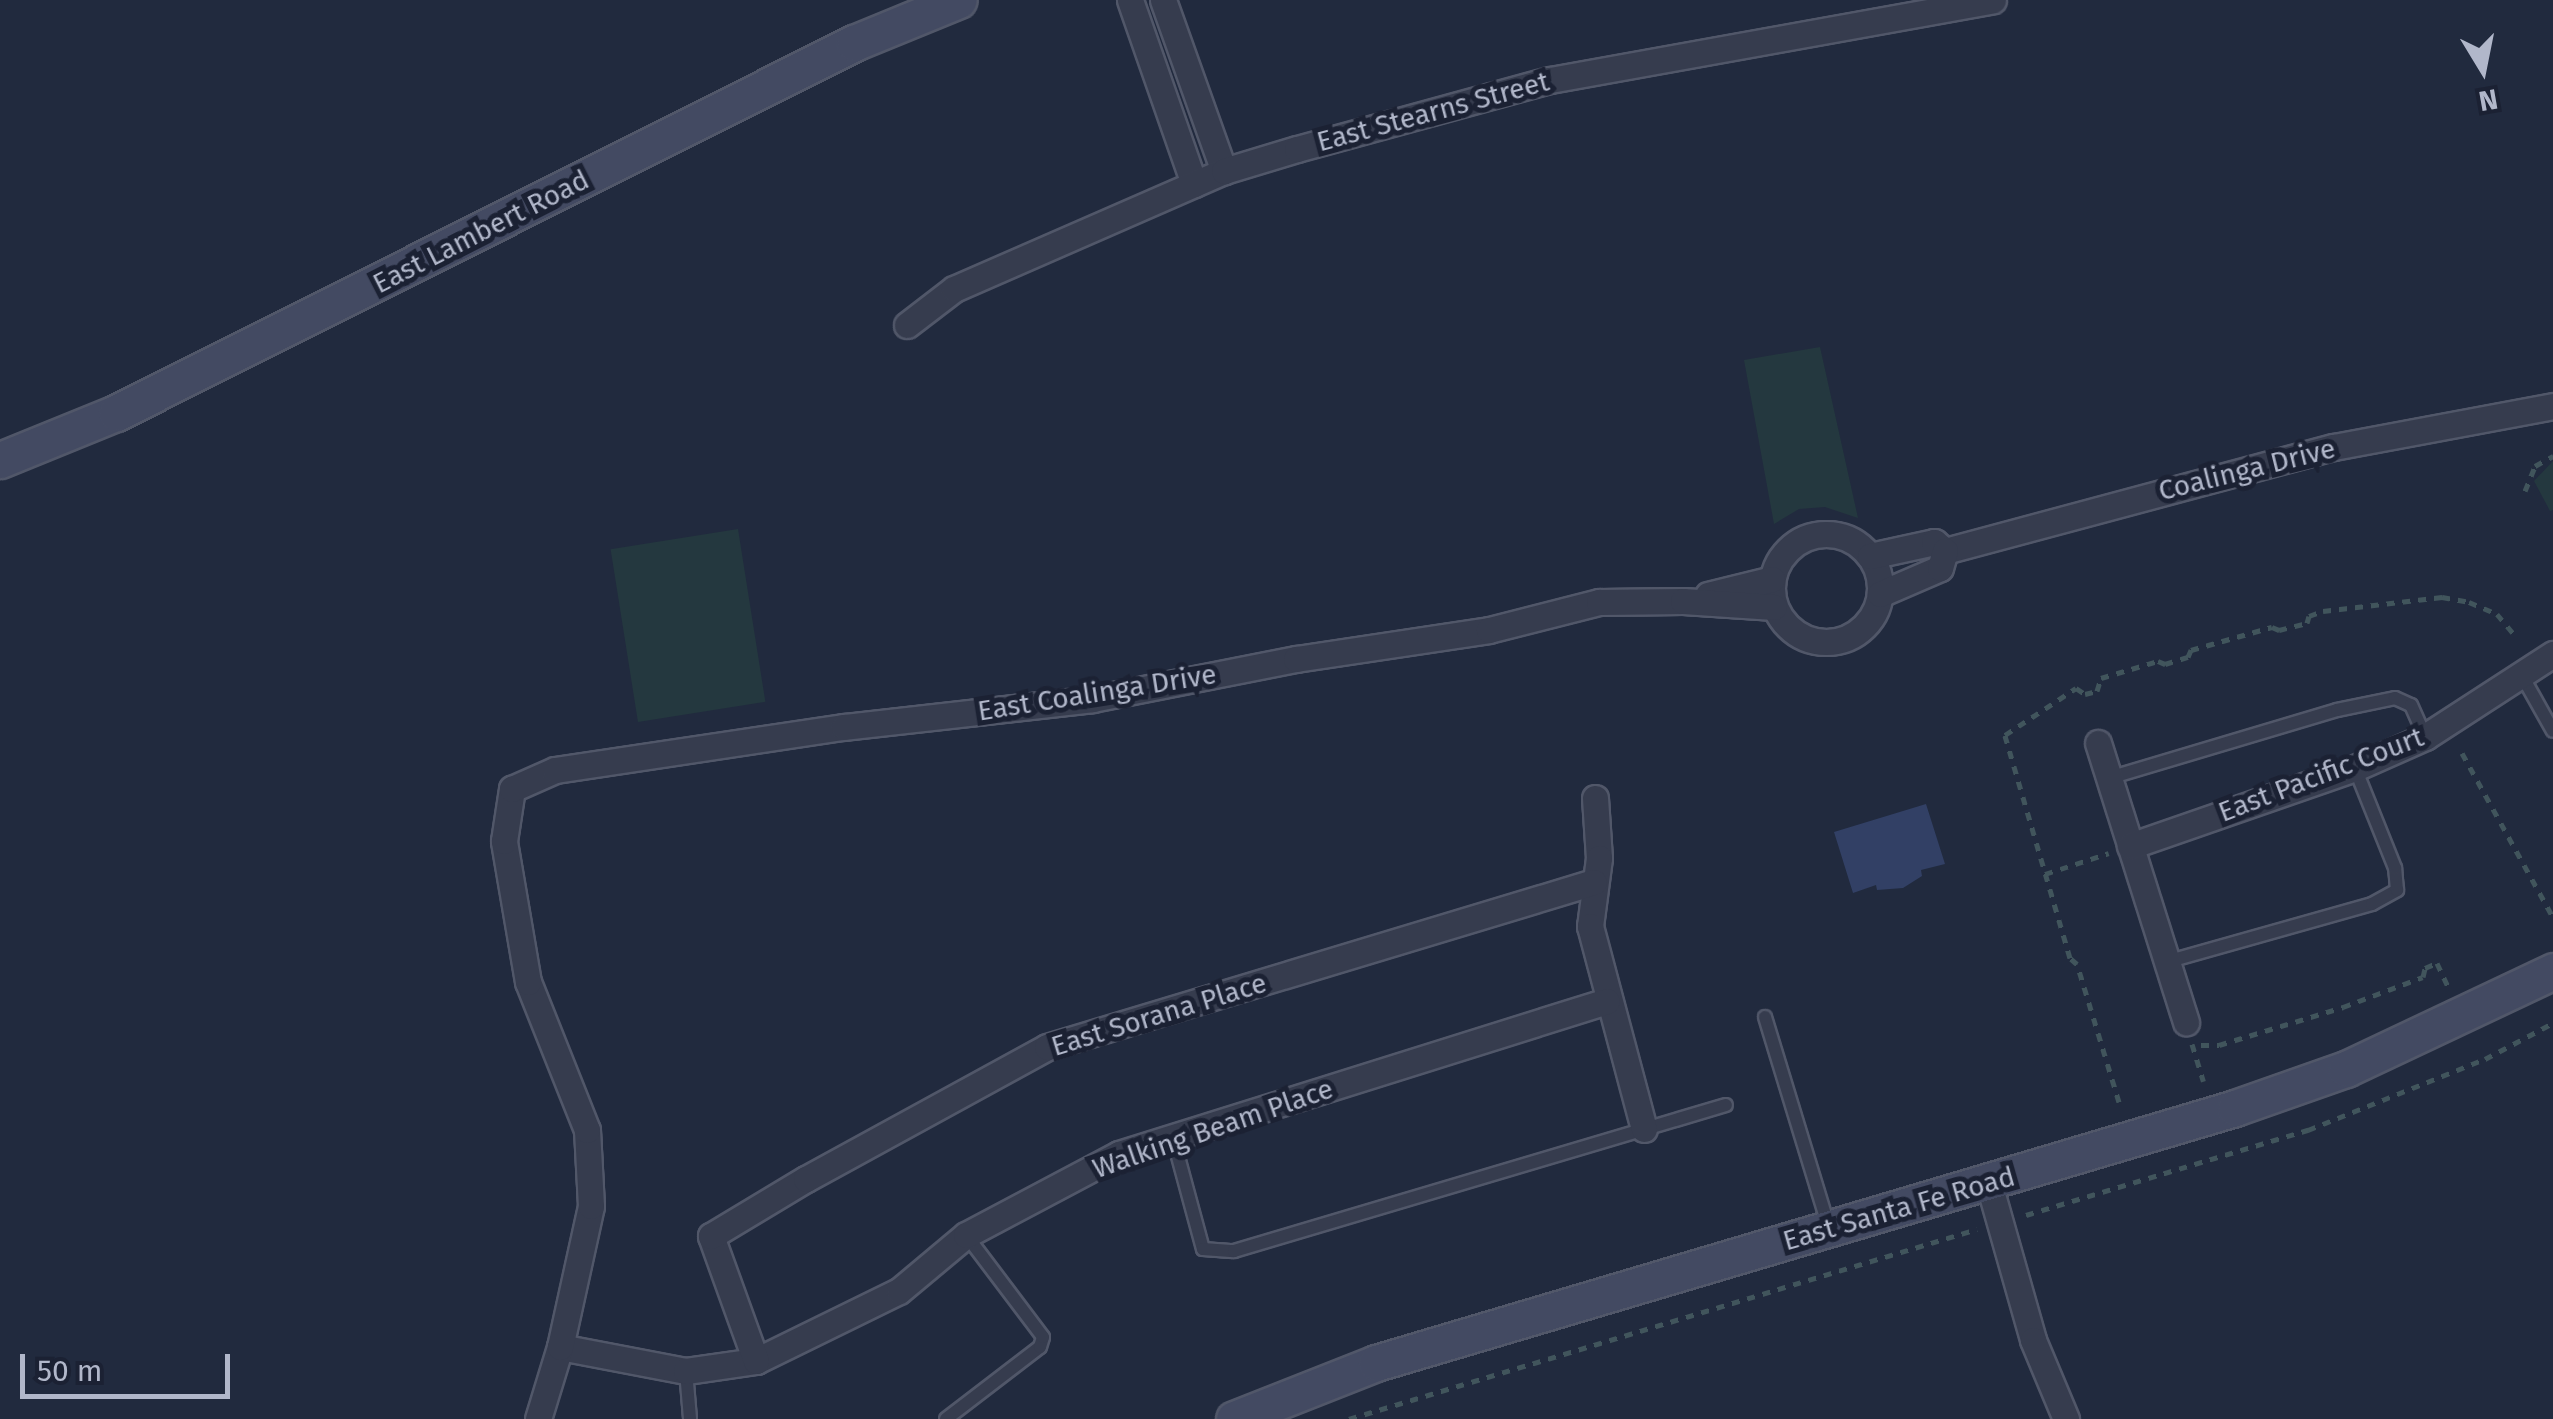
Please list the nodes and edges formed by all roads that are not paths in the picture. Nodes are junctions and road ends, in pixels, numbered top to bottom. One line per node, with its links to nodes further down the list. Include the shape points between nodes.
1 (960, 0): 11 (street, East Lambert Road, via 854,43 150,397)
2 (1130, 0): 8 (street)
3 (1164, 0): 6 (street)
4 (1182, 0): 6 (street)
5 (1993, 0): 7 (street, East Stearns Street, via 1550,80)
6 (1183, 58): 7 (street)
7 (1224, 171): 8 (street, East Stearns Street)
8 (1194, 184): 9 (street, East Stearns Street, via 954,289)
9 (907, 325)
10 (2553, 406): 12 (street, Coalinga Drive, via 2334,447)
11 (0, 460)
12 (1945, 550): 13 (street, Coalinga Drive, via 1934,542); 15 (street, Coalinga Drive, via 1940,568)
13 (1870, 556): 14 (street, via 1845,537 1814,535 1786,550); 15 (street)
14 (1772, 579): 16 (street); 17 (street)
15 (1880, 594): 17 (street, via 1864,626 1832,642 1797,634)
16 (1683, 600): 17 (street); 39 (street, East Coalinga Drive, via 1600,602 1490,630 1092,699 844,726 555,770 512,789 504,841 528,982 587,1130 590,1206)
17 (1774, 607)
18 (2553, 654): 19 (street, East Pacific Court)
19 (2521, 674): 20 (lane); 21 (street, East Pacific Court)
20 (2553, 731)
21 (2424, 736): 23 (street, East Pacific Court); 24 (lane, via 2411,705 2395,698)
22 (2098, 743): 24 (street)
23 (2355, 768): 26 (street, East Pacific Court); 28 (lane, via 2396,868 2397,890 2372,904)
24 (2109, 778): 26 (street)
25 (1595, 798): 27 (street)
26 (2130, 846): 28 (street)
27 (1594, 882): 30 (street, via 1590,926); 40 (street, East Sorana Place, via 1048,1047 806,1179 711,1236)
28 (2166, 962): 32 (street)
29 (2553, 972): 36 (street, East Santa Fe Road, via 2346,1070)
30 (1607, 1000): 34 (street); 35 (street, Walking Beam Place)
31 (1765, 1017): 37 (lane)
32 (2186, 1022)
33 (1726, 1106): 34 (lane)
34 (1644, 1130): 35 (lane, via 1234,1251 1204,1249)
35 (1173, 1138): 38 (street, Walking Beam Place, via 1120,1154)
36 (1990, 1184): 37 (street, East Santa Fe Road); 46 (street, via 2033,1340)
37 (1829, 1228): 45 (street, East Santa Fe Road, via 1376,1363)
38 (966, 1235): 40 (street, Walking Beam Place, via 899,1291); 44 (lane, via 1043,1337 1040,1347)
39 (560, 1347): 41 (street, Walking Beam Place); 42 (street)
40 (756, 1361): 41 (street, Walking Beam Place)
41 (686, 1371): 43 (lane)
42 (538, 1419)
43 (690, 1419)
44 (946, 1419)
45 (1234, 1419)
46 (2066, 1419)

